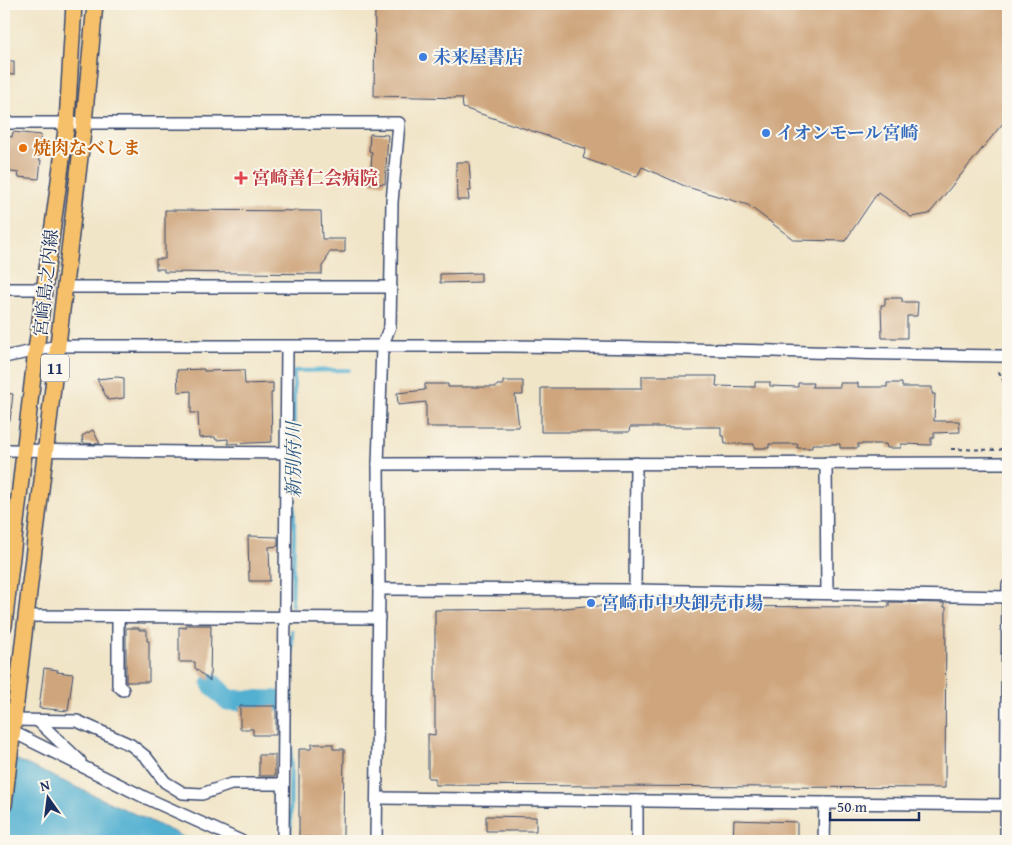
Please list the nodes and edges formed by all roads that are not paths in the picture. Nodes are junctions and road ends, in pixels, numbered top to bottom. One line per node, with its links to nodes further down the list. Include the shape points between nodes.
1 (74, 4): 3 (main road, 宮崎島之内線 / 11)
2 (95, 4): 5 (main road, 宮崎島之内線 / 11)
3 (67, 122): 4 (street); 5 (street); 9 (main road, 宮崎島之内線 / 11)
4 (4, 123)
5 (84, 123): 6 (main road, 宮崎島之内線 / 11); 7 (street, via 399,123 392,202)
6 (64, 287): 7 (street); 10 (main road, 宮崎島之内線 / 11)
7 (391, 287): 12 (street, via 390,326)
8 (4, 289): 9 (street)
9 (44, 289): 13 (main road, 宮崎島之内線 / 11)
10 (58, 346): 11 (street); 13 (street); 18 (main road, 宮崎島之内線 / 11)
11 (287, 346): 12 (street); 19 (street)
12 (382, 347): 15 (street, via 655,348); 23 (street)
13 (36, 350): 14 (street); 17 (main road, 宮崎島之内線 / 11)
14 (4, 356)
15 (1008, 356)
16 (4, 450): 17 (street)
17 (25, 450): 18 (street); 33 (main road, 宮崎島之内線 / 11)
18 (45, 450): 19 (street); 29 (main road, 宮崎島之内線 / 11)
19 (287, 453): 31 (street)
20 (636, 463): 21 (street); 23 (street); 26 (street)
21 (826, 463): 22 (street); 27 (street)
22 (1008, 463)
23 (378, 464): 25 (street)
24 (1008, 585): 28 (street)
25 (379, 589): 26 (street); 32 (street)
26 (635, 590): 27 (street)
27 (828, 593): 28 (street)
28 (1008, 597): 43 (street)
29 (26, 616): 30 (street); 36 (main road, 宮崎島之内線 / 11)
30 (118, 617): 31 (street); 34 (street, via 118,685)
31 (285, 618): 32 (street); 38 (street)
32 (379, 618): 39 (street)
33 (4, 619)
34 (123, 690)
35 (38, 721): 36 (street); 37 (street); 38 (street, via 77,721 131,745 146,757 165,782 183,793 202,794 231,784)
36 (14, 726): 37 (street); 42 (main road, 宮崎島之内線 / 11)
37 (84, 766): 44 (street)
38 (283, 784): 45 (street)
39 (377, 798): 40 (street); 46 (street)
40 (637, 801): 41 (street); 47 (street)
41 (825, 803): 43 (street); 48 (street)
42 (4, 805)
43 (1006, 805): 49 (street)
44 (241, 841)
45 (283, 841)
46 (376, 841)
47 (637, 841)
48 (824, 841)
49 (1006, 841)

